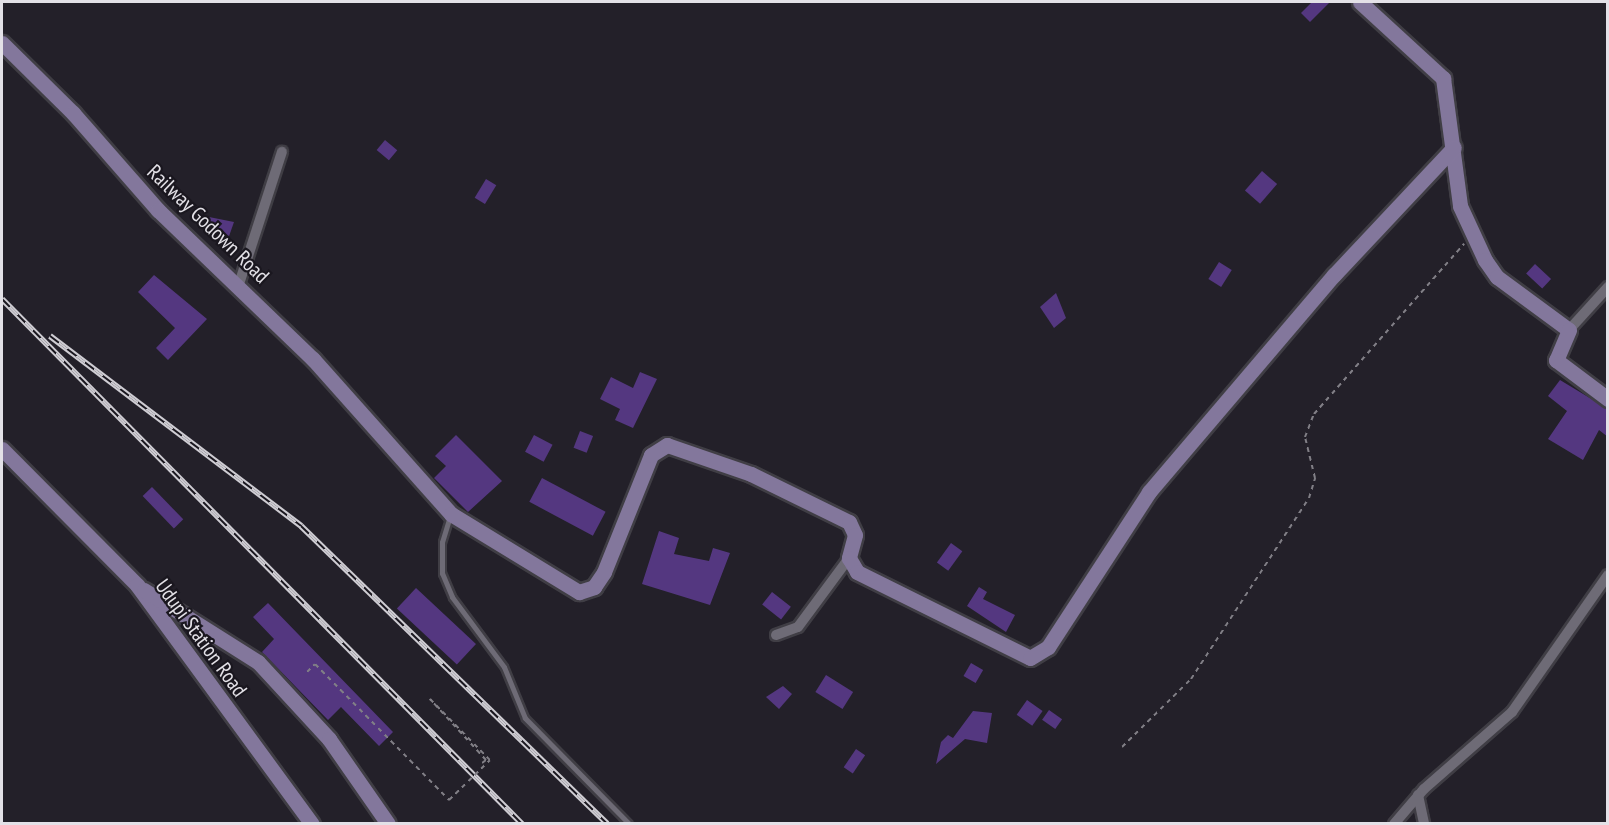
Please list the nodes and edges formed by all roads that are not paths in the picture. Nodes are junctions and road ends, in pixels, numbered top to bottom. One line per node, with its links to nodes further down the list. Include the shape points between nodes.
1 (1360, 2): 3 (street, via 1443,78)
2 (2, 43): 5 (street, Railway Godown Road, via 73,113 158,210)
3 (1454, 147): 7 (street, via 1460,206 1497,277); 11 (street, via 1334,275 1149,492 1040,655 1030,658 857,572)
4 (282, 152): 5 (street)
5 (239, 284): 10 (street, Railway Godown Road)
6 (1608, 287): 7 (street)
7 (1569, 330): 8 (street, via 1556,360)
8 (1608, 399)
9 (2, 449): 13 (street)
10 (451, 514): 11 (street, Railway Godown Road, via 579,592 587,591 604,572 651,455 667,445 751,474 849,522 855,535); 18 (lane, via 442,542 442,573 453,597 504,667 525,718)
11 (849, 558): 14 (street, via 798,627)
12 (1608, 575): 15 (street, via 1512,712)
13 (136, 585): 16 (street, Udupi Station Road); 17 (street, Udupi Station Road, via 258,662 329,739)
14 (776, 635)
15 (1418, 795): 19 (street); 20 (street)
16 (312, 824)
17 (388, 824)
18 (629, 824)
19 (1394, 824)
20 (1424, 824)

